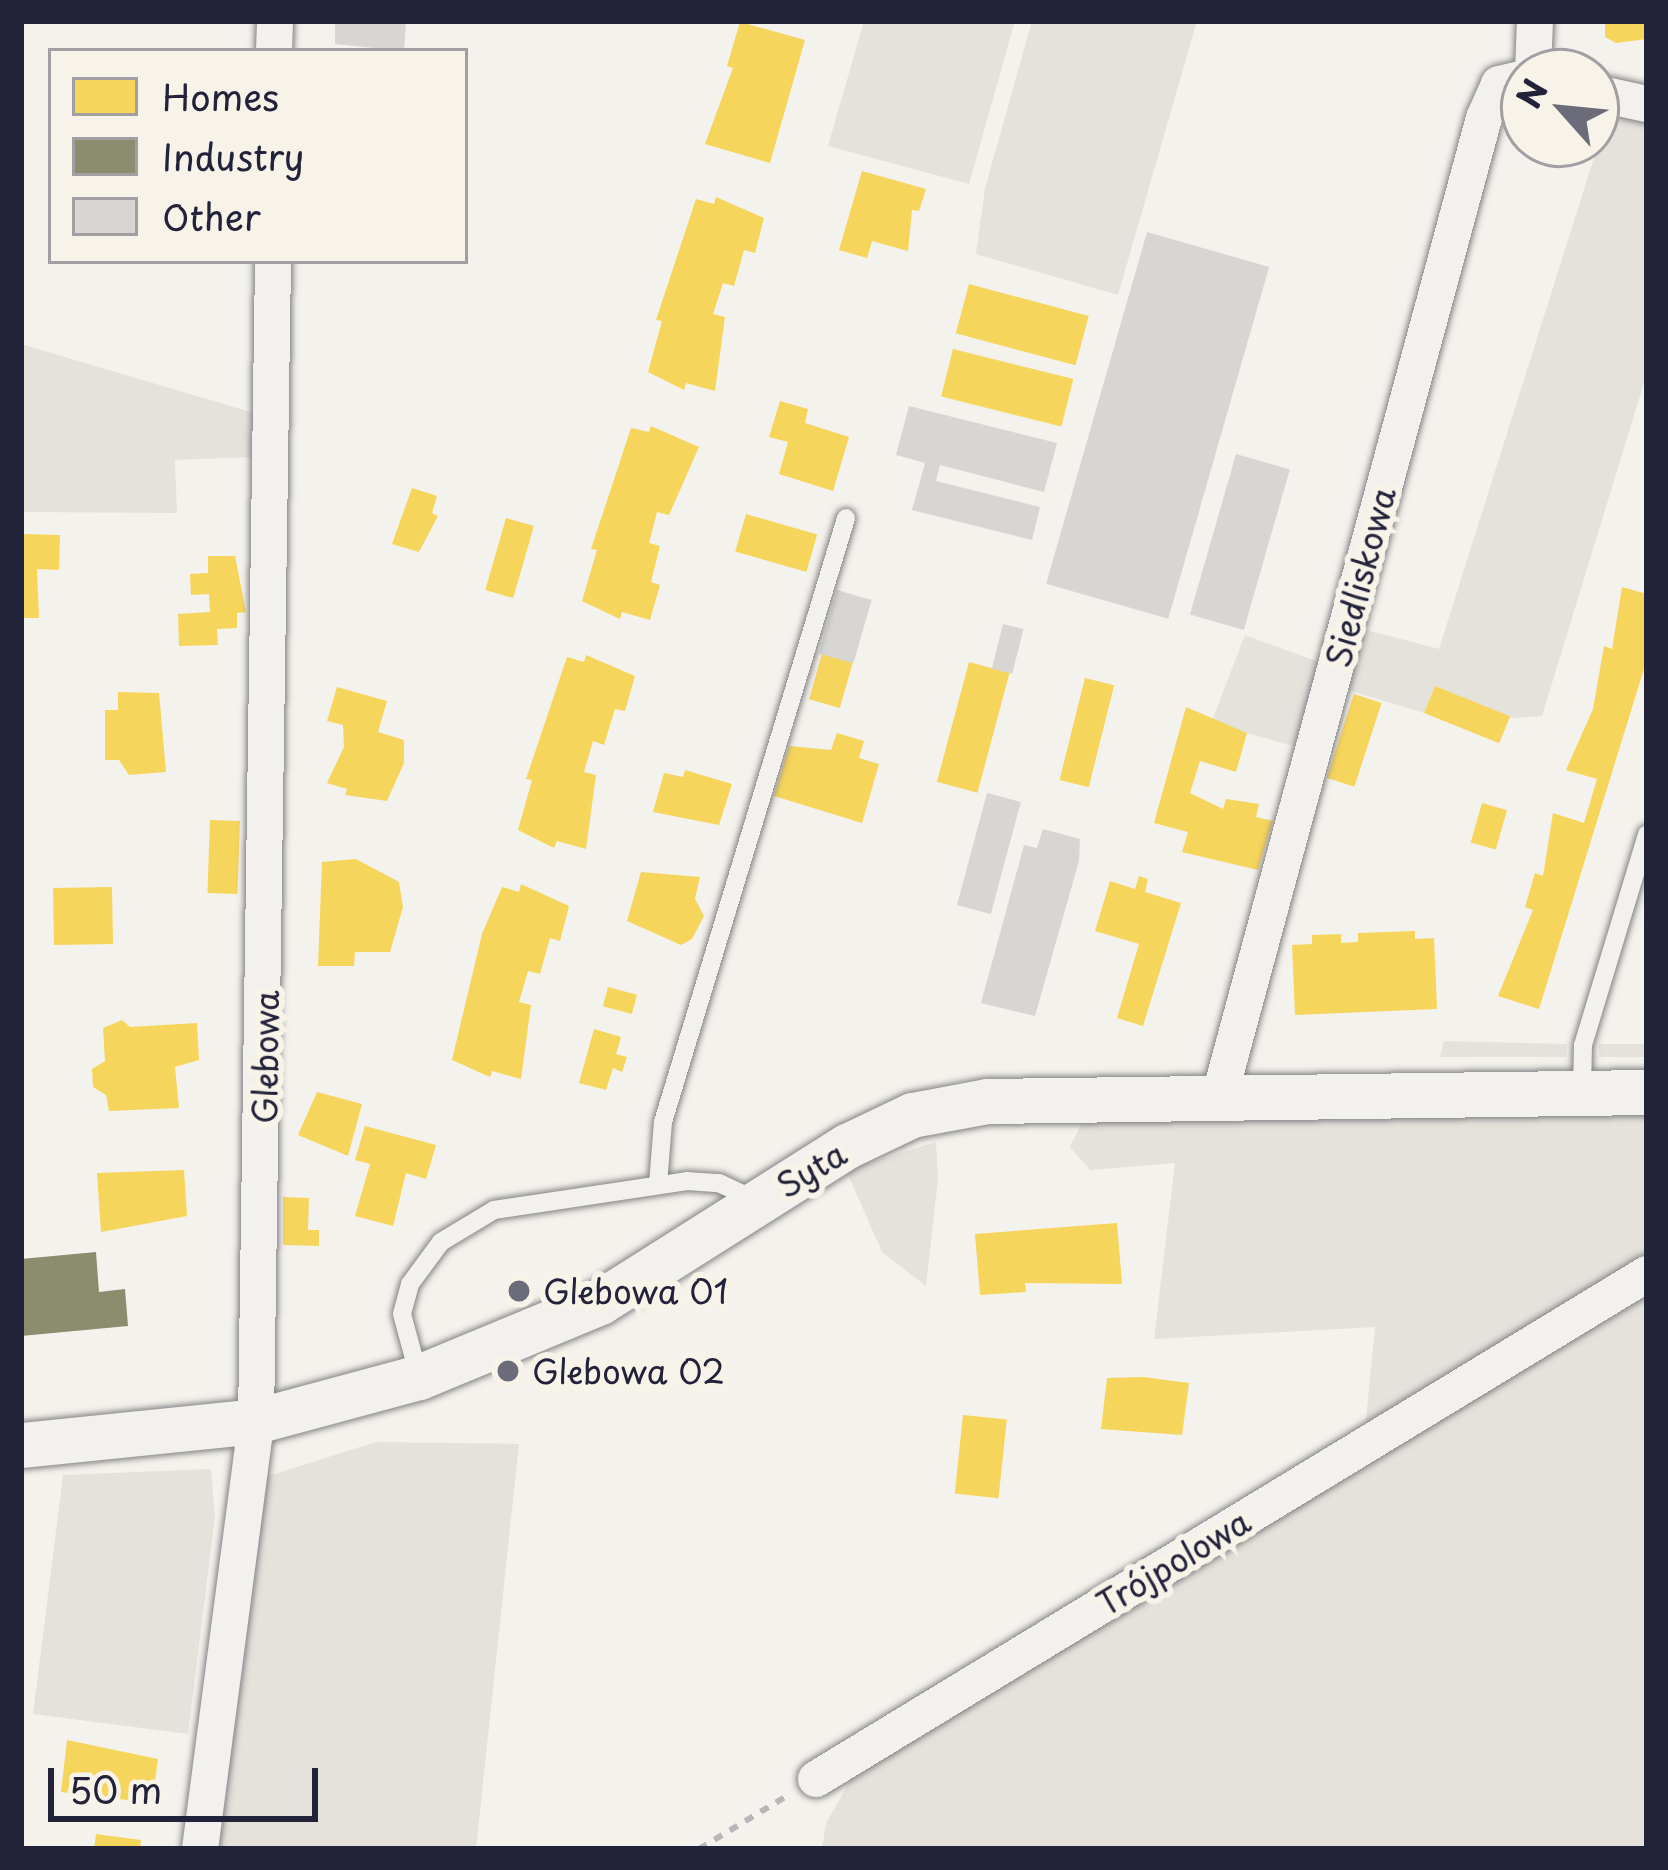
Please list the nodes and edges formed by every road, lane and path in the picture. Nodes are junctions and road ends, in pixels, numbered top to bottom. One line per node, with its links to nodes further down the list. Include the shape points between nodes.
1 (1500, 84): 7 (street, Siedliskowa, via 1484,118)
2 (273, 264): 12 (street, Glebowa)
3 (846, 518): 8 (lane, via 663,1122)
4 (1647, 835): 6 (lane, via 1583,1045)
5 (1647, 1091): 6 (street, Syta)
6 (1582, 1092): 7 (street, Syta)
7 (1219, 1098): 9 (street, Syta, via 987,1101 912,1115)
8 (658, 1184): 9 (lane, via 719,1184); 11 (lane, via 494,1210 441,1242 419,1264 402,1313)
9 (757, 1202): 11 (street, Syta, via 600,1302)
10 (1647, 1274): 14 (street, Trójpolowa)
11 (419, 1377): 12 (street, Syta)
12 (256, 1421): 13 (street, Syta); 15 (street, Glebowa)
13 (21, 1445)
14 (816, 1779): 16 (path)
15 (200, 1849)
16 (699, 1849)

